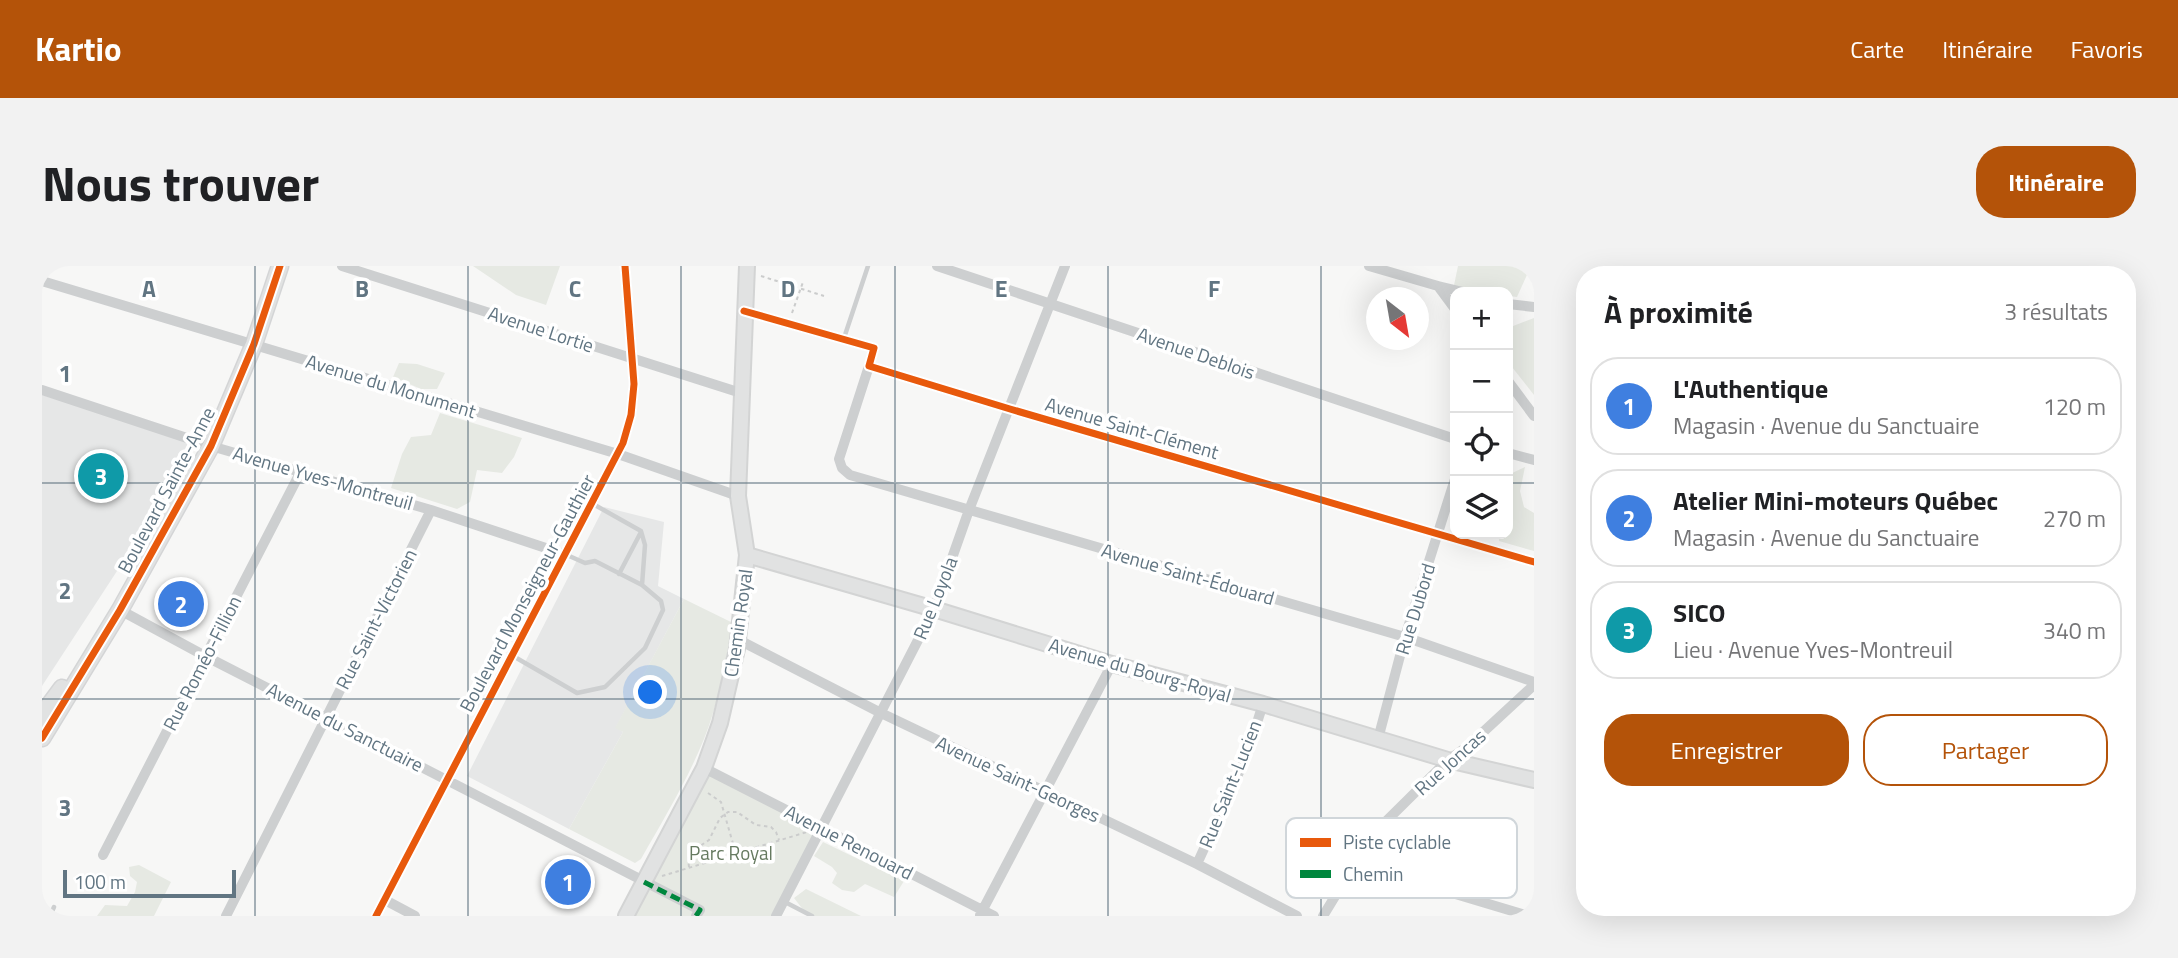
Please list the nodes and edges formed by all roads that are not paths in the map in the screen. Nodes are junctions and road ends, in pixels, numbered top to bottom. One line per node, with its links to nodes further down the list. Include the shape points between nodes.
1 (281, 266): 18 (main road, Boulevard Sainte-Anne)
2 (342, 266): 19 (street, Avenue Lortie)
3 (625, 266): 19 (street, Boulevard Monseigneur-Gauthier)
4 (868, 266): 17 (lane)
5 (937, 266): 13 (street, Avenue Deblois)
6 (1065, 266): 13 (street, Rue Loyola)
7 (1369, 266): 10 (street)
8 (747, 269): 16 (street, Chemin Royal)
9 (42, 281): 18 (street, Avenue du Monument)
10 (1438, 286): 11 (street); 12 (street)
11 (1450, 289)
12 (1450, 302)
13 (1051, 304): 24 (street, Rue Loyola); 26 (street, Avenue Deblois)
14 (1513, 307): 15 (street)
15 (1534, 307)
16 (744, 311): 17 (street); 23 (street, Chemin Royal)
17 (844, 339): 20 (street, via 874,348)
18 (254, 344): 27 (main road, Boulevard Sainte-Anne); 28 (street, Avenue du Monument)
19 (632, 358): 23 (street, Avenue Lortie); 28 (street, Boulevard Monseigneur-Gauthier, via 631,415)
20 (869, 366): 24 (street, Avenue Saint-Clément); 36 (street, Avenue Saint-Édouard, via 839,459 842,468 850,475)
21 (1513, 388): 25 (street)
22 (42, 390): 27 (street, Avenue Yves-Montreuil)
23 (741, 393): 33 (street, Chemin Royal)
24 (1010, 409): 36 (street, Rue Loyola); 38 (street, Avenue Saint-Clément)
25 (1534, 416)
26 (1450, 437)
27 (211, 446): 31 (street, Avenue Yves-Montreuil); 45 (main road, Boulevard Sainte-Anne)
28 (618, 454): 33 (street, Avenue du Monument); 34 (street, Boulevard Monseigneur-Gauthier)
29 (1513, 454): 30 (street)
30 (1534, 460)
31 (300, 473): 35 (street, Avenue Yves-Montreuil); 48 (street, Rue Roméo-Fillion)
32 (1450, 495): 38 (street, Rue Dubord)
33 (738, 496): 40 (street, Chemin Royal)
34 (592, 504): 37 (lane); 39 (street, Boulevard Monseigneur-Gauthier)
35 (431, 510): 39 (street, Avenue Yves-Montreuil); 55 (street, Rue Saint-Victorien)
36 (969, 510): 44 (street, Rue Loyola); 46 (street, Avenue Saint-Édouard)
37 (641, 531): 42 (lane); 43 (lane, via 645,545)
38 (1438, 533): 41 (street, Avenue Saint-Clément); 46 (street, Rue Dubord)
39 (564, 554): 42 (lane); 49 (street, Boulevard Monseigneur-Gauthier)
40 (747, 555): 44 (street, Avenue du Bourg-Royal); 47 (street, Chemin Royal)
41 (1534, 562)
42 (620, 573): 43 (lane)
43 (642, 585): 49 (lane, via 661,601 663,610 645,648 604,687 577,693)
44 (934, 609): 50 (street, Avenue du Bourg-Royal); 53 (street, Rue Loyola)
45 (120, 610): 48 (street, Avenue du Sanctuaire); 54 (main road, Boulevard Sainte-Anne); 56 (main road, Boulevard Sainte-Anne)
46 (1405, 637): 51 (street, Avenue Saint-Édouard); 57 (street, Rue Dubord)
47 (738, 640): 53 (street, Avenue Saint-Georges); 59 (street, Chemin Royal, via 720,723)
48 (205, 656): 55 (street, Avenue du Sanctuaire); 65 (street, Rue Roméo-Fillion)
49 (512, 656): 60 (street, Boulevard Monseigneur-Gauthier)
50 (1112, 664): 52 (street, Avenue du Bourg-Royal); 62 (street)
51 (1534, 684): 58 (street, Rue Joncas)
52 (1262, 704): 57 (street, Avenue du Bourg-Royal); 66 (street, Rue Saint-Lucien, via 1246,757)
53 (881, 713): 62 (street, Avenue Saint-Georges); 64 (street, Rue Loyola)
54 (42, 715)
55 (327, 718): 60 (street, Avenue du Sanctuaire); 76 (street, Rue Saint-Victorien)
56 (42, 738)
57 (1378, 739): 58 (street, Avenue du Bourg-Royal)
58 (1448, 760): 61 (street, Avenue du Bourg-Royal); 63 (street, Rue Joncas)
59 (704, 768): 64 (street, Avenue Renouard); 67 (street, Chemin Royal)
60 (447, 780): 67 (street, Avenue du Sanctuaire); 70 (street, Boulevard Monseigneur-Gauthier)
61 (1534, 780)
62 (1045, 791): 66 (street, Avenue Saint-Georges); 73 (street)
63 (1389, 818)
64 (821, 828): 71 (street, Rue Loyola); 73 (street, Avenue Renouard)
65 (103, 855)
66 (1197, 864): 84 (street, Avenue Saint-Georges)
67 (644, 882): 79 (street, Chemin Royal); 80 (street, Avenue du Sanctuaire, via 700,910)
68 (1334, 898): 74 (street, Rue Joncas)
69 (1469, 898): 85 (street)
70 (385, 900): 77 (street, Boulevard Monseigneur-Gauthier); 78 (street)
71 (784, 902): 81 (street, Rue Loyola); 82 (lane)
72 (54, 907): 75 (lane)
73 (981, 913): 83 (street, Avenue Renouard)
74 (1324, 915)
75 (50, 916)
76 (226, 916)
77 (376, 916)
78 (415, 916)
79 (626, 916)
80 (696, 916)
81 (776, 916)
82 (812, 916)
83 (994, 916)
84 (1297, 916)
85 (1529, 916)

